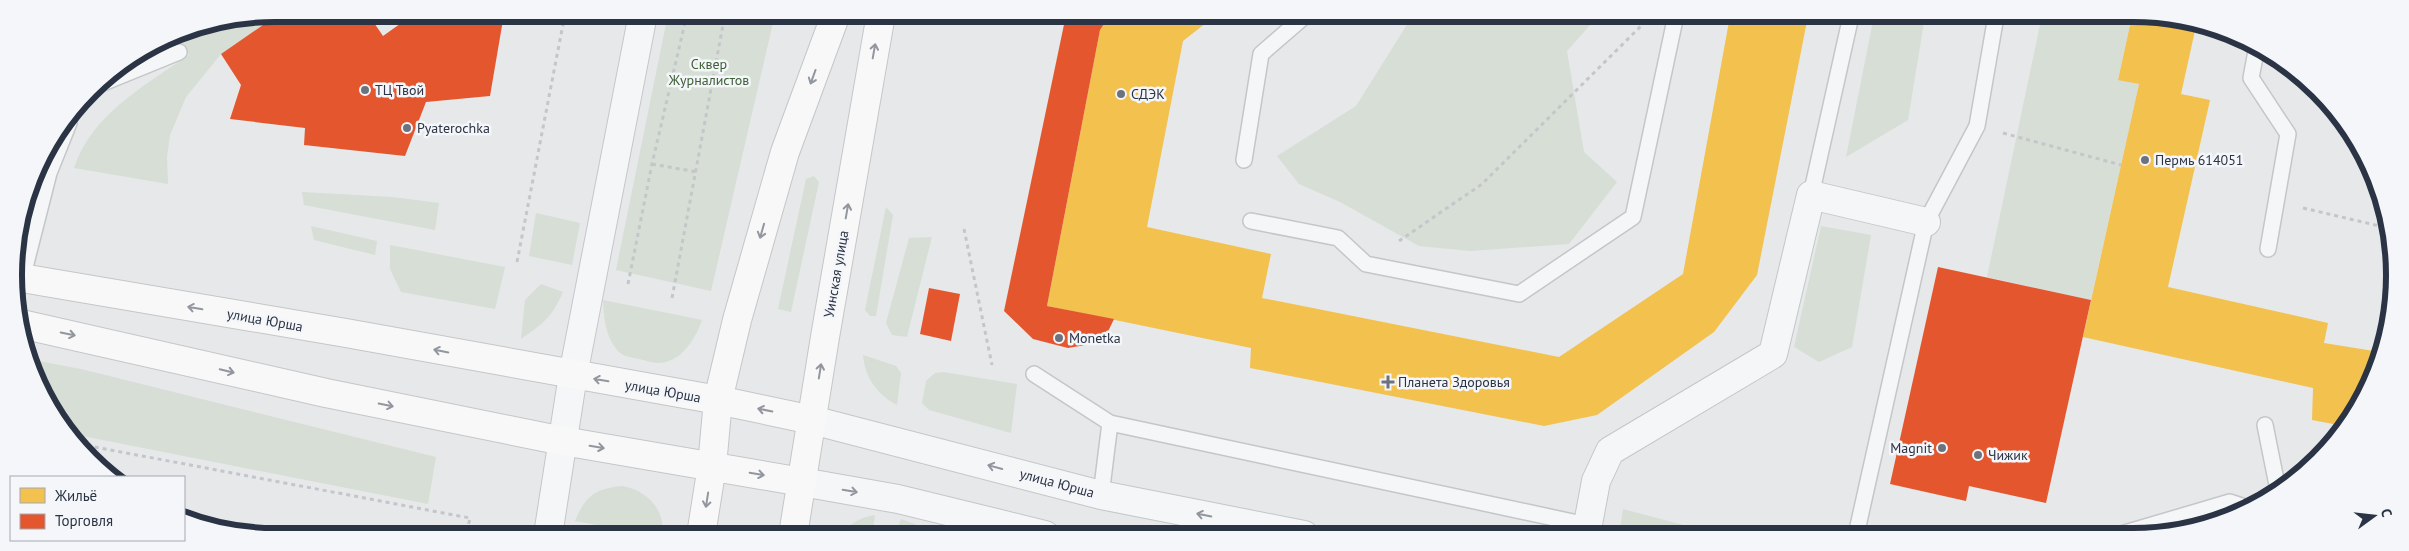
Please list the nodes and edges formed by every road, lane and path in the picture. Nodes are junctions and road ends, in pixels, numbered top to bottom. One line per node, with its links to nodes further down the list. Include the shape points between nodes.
1 (563, 22): 28 (path)
2 (640, 22): 37 (street)
3 (685, 22): 18 (path)
4 (724, 22): 20 (path)
5 (833, 22): 38 (main road, one-way to 38, via 785,152 737,320)
6 (880, 22): 39 (main road, Уинская улица, one-way to 6)
7 (1298, 22): 17 (lane, via 1261,54)
8 (1645, 22): 29 (path, via 1482,184)
9 (1675, 22): 29 (lane, via 1633,217 1519,294)
10 (1849, 22): 21 (lane)
11 (1995, 22): 15 (lane)
12 (179, 52): 14 (lane)
13 (2256, 54): 22 (lane, via 2251,78 2288,134)
14 (120, 76)
15 (1977, 126): 19 (path); 24 (lane)
16 (64, 137): 30 (lane)
17 (1244, 160)
18 (652, 164): 20 (path); 32 (path)
19 (2121, 165)
20 (697, 172): 33 (path)
21 (1811, 195): 24 (street); 56 (street, via 1773,354 1610,451 1596,481)
22 (2276, 202): 25 (path); 27 (lane)
23 (1251, 221): 29 (lane, via 1338,238)
24 (1926, 222): 57 (lane)
25 (2382, 227)
26 (964, 229): 35 (path)
27 (2268, 249)
28 (517, 262)
29 (1366, 264)
30 (22, 270)
31 (22, 283): 37 (main road, улица Юрша, one-way to 31, via 346,333)
32 (628, 287)
33 (672, 298)
34 (27, 325): 42 (main road, one-way to 42, via 326,393)
35 (992, 365)
36 (1034, 374): 40 (lane)
37 (573, 375): 38 (main road, улица Юрша, one-way to 37); 42 (street)
38 (718, 400): 39 (main road, улица Юрша, one-way to 38); 44 (main road)
39 (812, 420): 45 (main road, Уинская улица); 47 (street, улица Юрша, one-way to 39)
40 (1110, 423): 47 (lane); 55 (lane)
41 (2265, 425): 46 (lane)
42 (563, 441): 44 (main road, one-way to 44); 50 (street)
43 (89, 446): 49 (path, via 470,518)
44 (712, 466): 45 (main road, one-way to 45); 51 (main road, one-way to 51)
45 (802, 482): 52 (main road, Уинская улица); 53 (street, one-way to 53, via 898,499)
46 (2277, 484)
47 (1101, 495): 54 (street, улица Юрша, one-way to 47)
48 (2239, 505): 58 (lane, via 2230,502)
49 (468, 528)
50 (549, 528)
51 (702, 528)
52 (795, 528)
53 (1017, 528)
54 (1268, 528)
55 (1577, 528)
56 (1586, 528)
57 (1858, 528)
58 (2142, 528)

